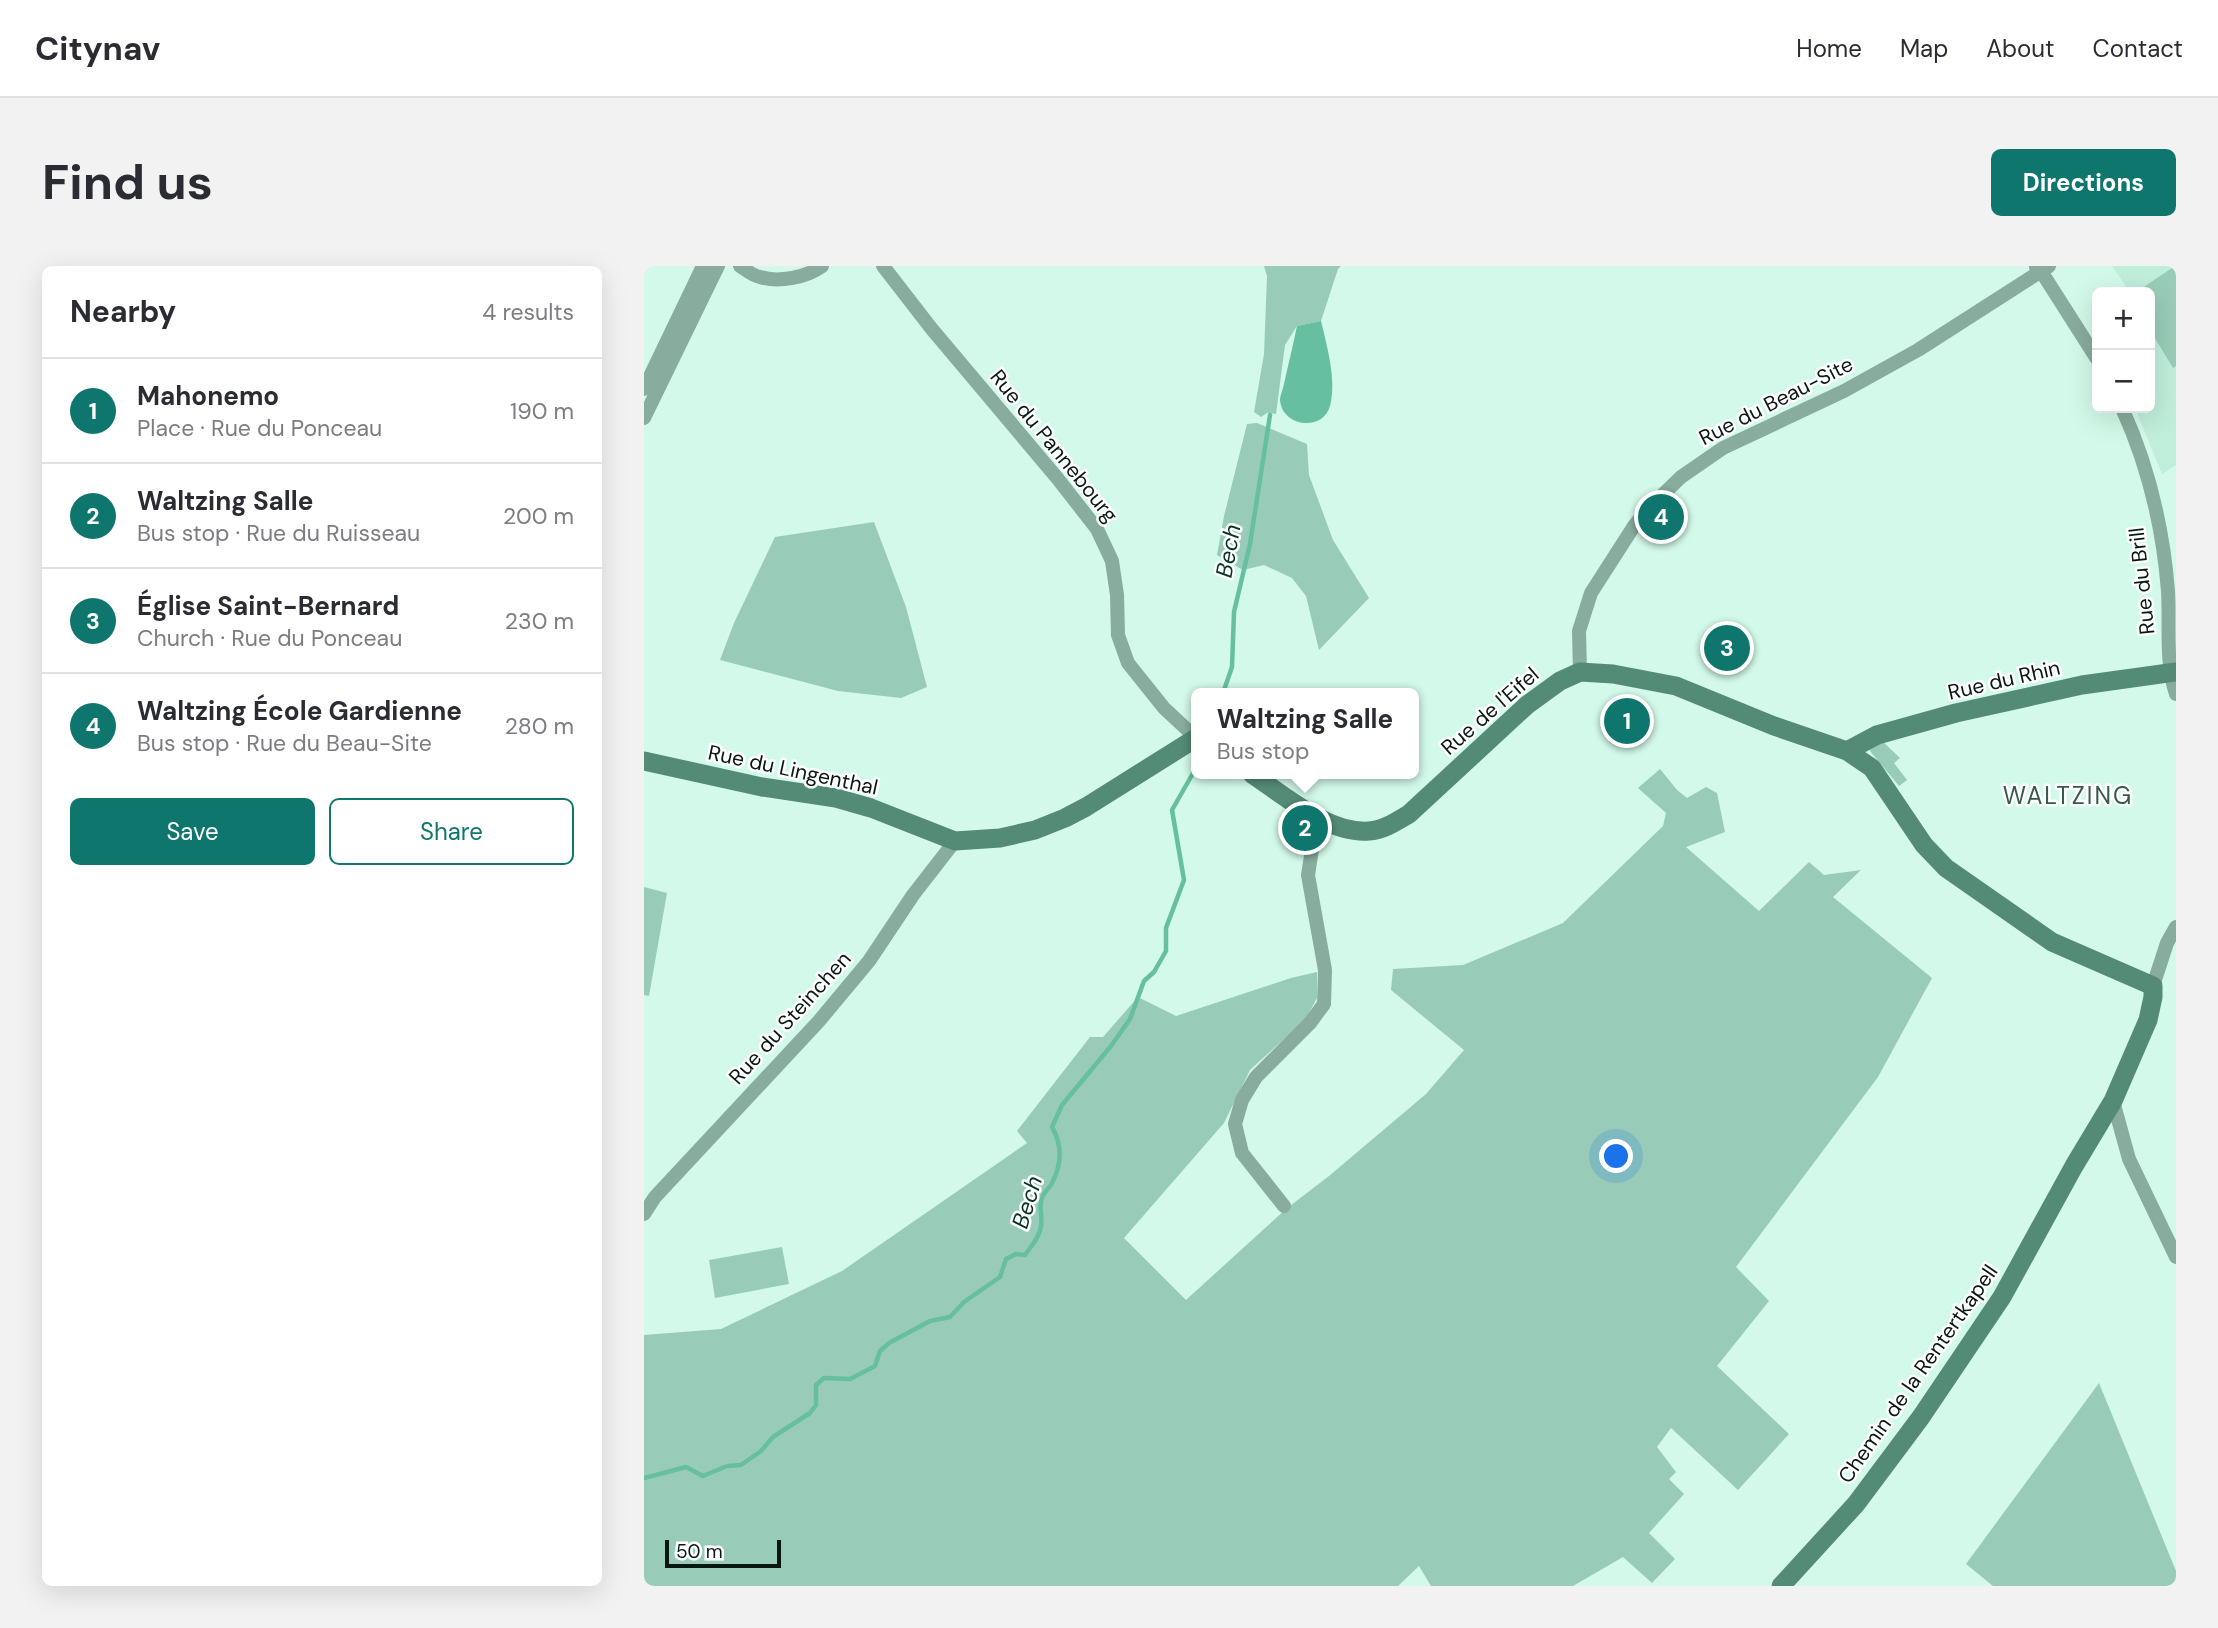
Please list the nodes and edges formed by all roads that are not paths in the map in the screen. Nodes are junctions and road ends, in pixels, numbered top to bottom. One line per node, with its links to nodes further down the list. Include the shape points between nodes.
1 (703, 266): 8 (street)
2 (718, 266): 10 (street)
3 (740, 266): 4 (street, via 760,277 788,279)
4 (822, 266)
5 (883, 266): 14 (street, Rue du Pannebourg, via 1097,529 1112,561 1118,635 1128,663 1164,708)
6 (2042, 268): 7 (street); 11 (street, Rue du Beau-Site, via 1908,356 1723,448 1681,477 1634,526 1591,593 1578,631)
7 (2092, 351)
8 (644, 389)
9 (2124, 413): 12 (street, Rue du Brill, via 2153,496 2165,558)
10 (644, 418)
11 (1580, 672): 16 (street, via 1676,686); 19 (street, Rue de l'Eifel, via 1527,705 1395,823 1371,831)
12 (2174, 672): 13 (street, Rue du Brill); 16 (street, Rue du Rhin, via 2082,685 1956,713 1877,735)
13 (2176, 694)
14 (1191, 732)
15 (1191, 740): 20 (street, Rue du Lingenthal, via 1065,818 1000,838)
16 (1847, 751): 22 (street, via 1872,768 1924,845 1946,867 2052,942)
17 (644, 761): 20 (street, Rue du Lingenthal, via 836,798)
18 (1259, 779): 19 (street, Rue de l'Eifel)
19 (1325, 820): 24 (street, via 1313,843 1308,875 1325,970 1324,1004 1256,1077 1235,1124 1242,1153)
20 (955, 841): 25 (street, Rue du Steinchen, via 828,1011)
21 (2176, 926): 22 (street)
22 (2153, 986): 23 (street, Chemin de la Rentertkapell, via 2148,1020)
23 (2113, 1101): 26 (street, via 2129,1159); 27 (street, Chemin de la Rentertkapell, via 2003,1297 1921,1417 1856,1504)
24 (1284, 1206)
25 (644, 1214)
26 (2176, 1257)
27 (1781, 1586)

